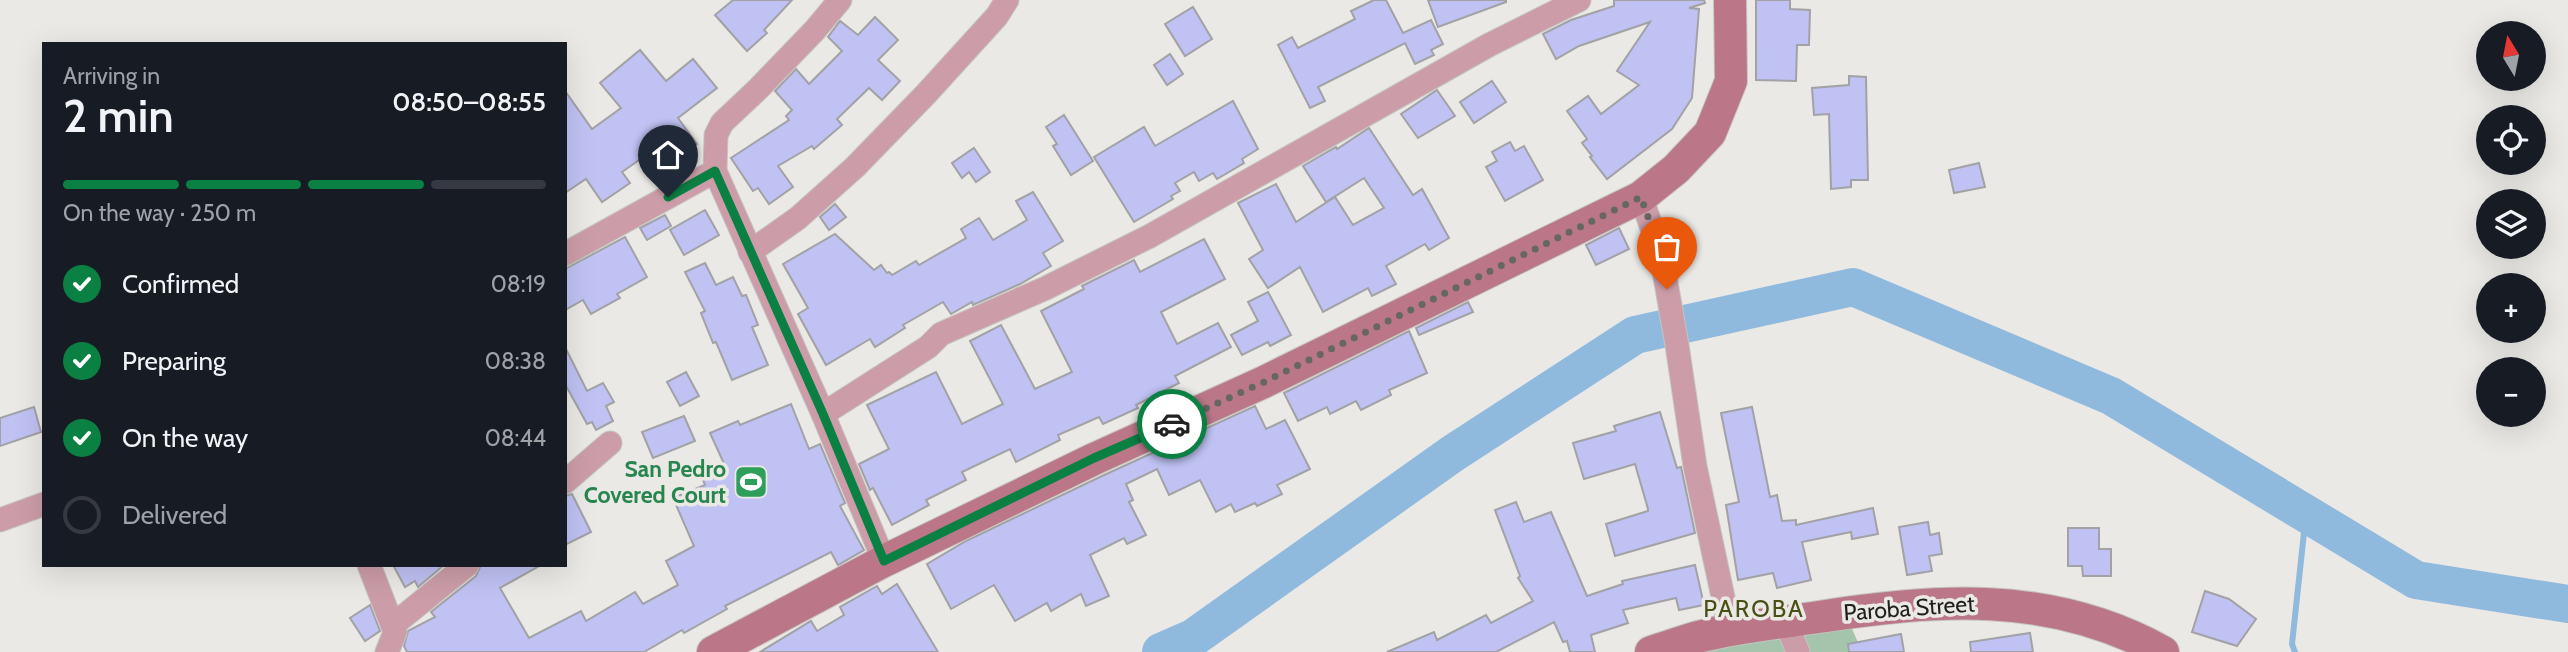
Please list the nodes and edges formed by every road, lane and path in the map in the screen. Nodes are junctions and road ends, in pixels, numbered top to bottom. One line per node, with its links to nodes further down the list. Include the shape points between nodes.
1 (840, 0): 5 (street, via 722,123 716,135)
2 (1007, 0): 7 (street, via 855,167 798,218)
3 (1579, 0): 9 (street, via 1489,45 1150,236 942,334)
4 (1730, 0): 6 (main road, via 1731,81 1710,133)
5 (715, 171): 7 (street); 8 (street)
6 (1641, 197): 14 (main road); 19 (street, via 1661,254 1695,466)
7 (750, 251): 9 (street)
8 (567, 253)
9 (823, 414): 14 (street)
10 (610, 443): 11 (street)
11 (567, 480)
12 (42, 505): 13 (street)
13 (0, 520)
14 (884, 561): 21 (main road)
15 (370, 567): 18 (street)
16 (465, 567): 18 (street)
17 (1786, 621): 19 (main road, Paroba Street); 23 (street); 24 (main road, Paroba Street, via 1883,607 1979,602 2070,615 2133,635)
18 (393, 625): 20 (street)
19 (1730, 630): 22 (main road, Paroba Street)
20 (387, 652)
21 (713, 652)
22 (1651, 652)
23 (1798, 652)
24 (2163, 652)

